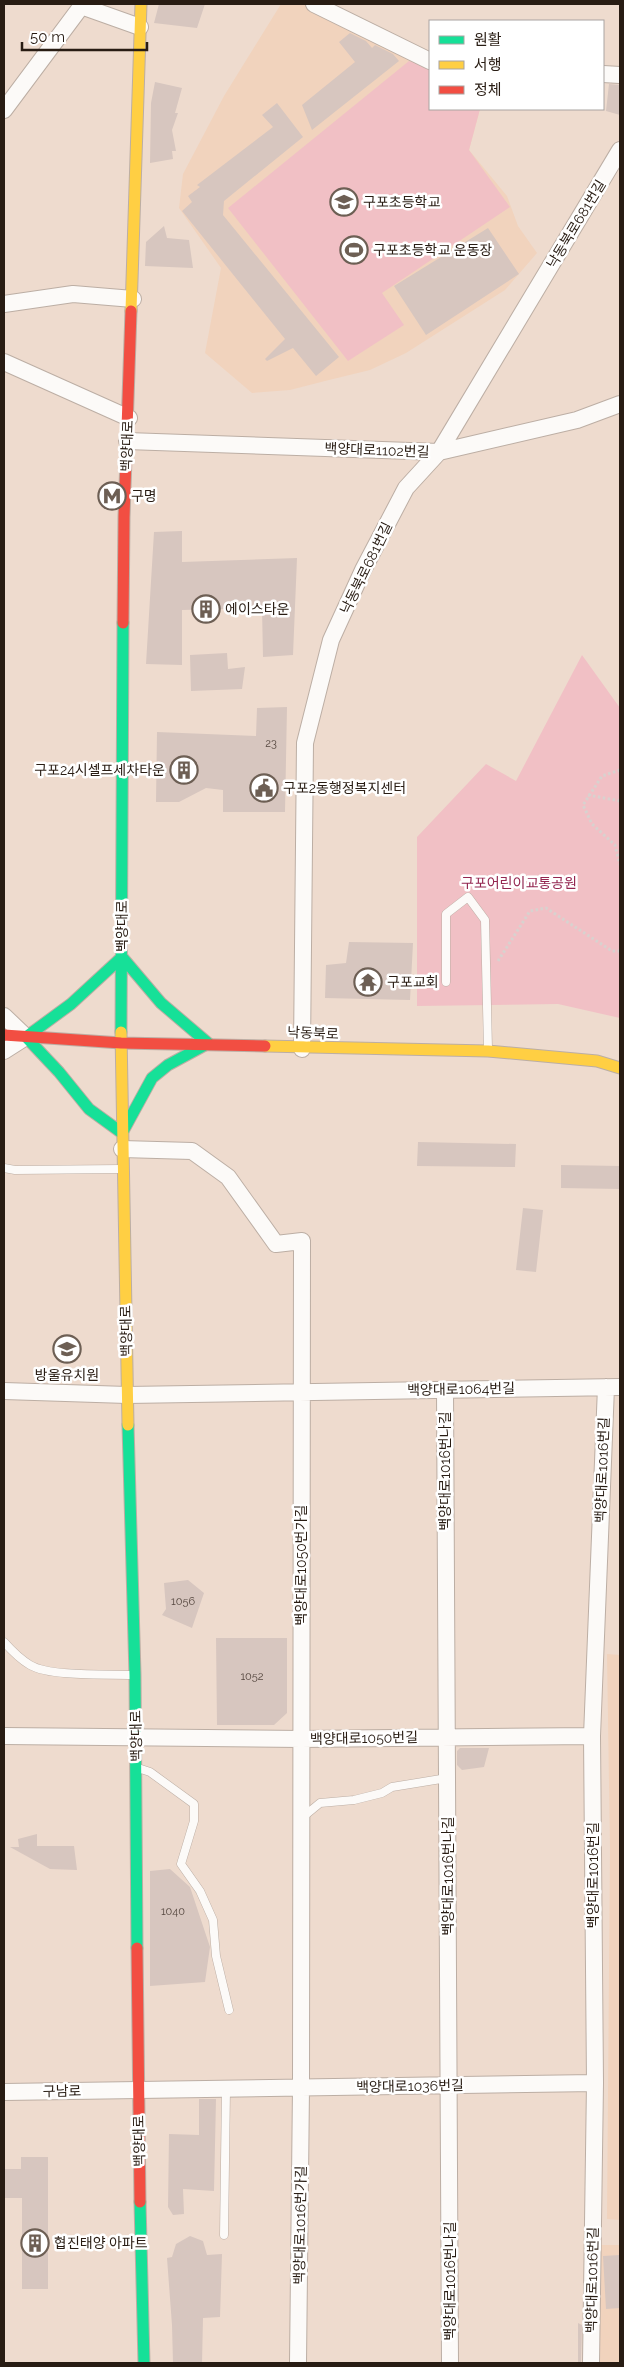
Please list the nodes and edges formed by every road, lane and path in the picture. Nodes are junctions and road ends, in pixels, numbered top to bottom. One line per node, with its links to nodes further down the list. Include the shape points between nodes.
1 (141, 4): 4 (main road, 백양대로)
2 (314, 4): 5 (street)
3 (82, 5): 4 (street); 8 (street)
4 (140, 27): 10 (main road, 백양대로)
5 (429, 60)
6 (604, 74): 7 (street)
7 (620, 75)
8 (4, 110)
9 (620, 150): 16 (street, 낙동북로681번길)
10 (133, 299): 11 (street, via 73,294); 14 (main road, 백양대로)
11 (4, 304)
12 (4, 362): 14 (street)
13 (620, 404): 16 (street, 백양대로1102번길, via 577,420)
14 (129, 418): 15 (main road, 백양대로)
15 (128, 441): 16 (street, 백양대로1102번길); 22 (main road, 백양대로, via 122,684)
16 (439, 452): 30 (street, 낙동북로681번길, via 406,488 331,640 306,743)
17 (620, 770): 18 (path, via 602,776)
18 (588, 794): 19 (path); 20 (path, via 583,805 592,824 615,845)
19 (620, 801)
20 (620, 865)
21 (620, 951): 24 (path, via 612,951 546,908 530,911)
22 (122, 957): 27 (main road, via 104,970 66,1008); 28 (main road, 백양대로); 29 (main road, via 160,1003)
23 (446, 982): 24 (lane, via 446,914 468,897 485,920)
24 (485, 983): 32 (lane)
25 (4, 1016): 27 (street)
26 (4, 1035): 27 (main road, 낙동북로)
27 (26, 1037): 28 (main road, 낙동북로); 31 (street); 34 (main road, via 88,1109)
28 (121, 1043): 29 (main road, 낙동북로); 34 (main road, 백양대로)
29 (208, 1044): 30 (main road, 낙동북로); 34 (main road, via 168,1065 152,1078)
30 (302, 1048): 32 (main road, 낙동북로)
31 (4, 1051)
32 (488, 1051): 33 (main road, 낙동북로, via 597,1060)
33 (620, 1068)
34 (122, 1133): 35 (main road, 백양대로)
35 (122, 1149): 37 (main road, 백양대로); 41 (street, via 192,1150 228,1177 276,1244 302,1241)
36 (4, 1168): 37 (lane)
37 (122, 1169): 42 (main road, 백양대로)
38 (613, 1387): 39 (street, 백양대로1064번길); 46 (street, 백양대로1016번길)
39 (445, 1390): 41 (street, 백양대로1064번길); 47 (street, 백양대로1016번나길)
40 (4, 1391): 42 (street, 백양대로1064번길)
41 (301, 1392): 42 (street, 백양대로1064번길); 49 (street, 백양대로1050번가길)
42 (127, 1395): 44 (main road, 백양대로)
43 (4, 1642): 44 (lane, via 17,1656 38,1668)
44 (136, 1675): 48 (main road, 백양대로)
45 (4, 1736): 48 (street, 백양대로1050번길)
46 (592, 1736): 47 (street, 백양대로1050번길); 54 (street, 백양대로1016번길)
47 (447, 1737): 49 (street, 백양대로1050번길); 51 (street, 백양대로1016번나길)
48 (136, 1738): 49 (street, 백양대로1050번길); 50 (main road, 백양대로)
49 (301, 1739): 52 (street, 백양대로1050번가길)
50 (136, 1768): 53 (lane, via 150,1772 194,1804 194,1822 181,1864 200,1891 213,1920 216,1956); 59 (main road, 백양대로)
51 (447, 1778): 52 (lane, via 392,1787 354,1800 320,1803); 55 (street, 백양대로1016번나길)
52 (301, 1818): 56 (street, 백양대로1016번가길)
53 (229, 2010)
54 (595, 2083): 55 (street, 백양대로1036번길); 65 (street, 백양대로1016번길)
55 (449, 2085): 56 (street, 백양대로1036번길); 64 (street, 백양대로1016번나길)
56 (301, 2088): 57 (street, 백양대로1036번길); 63 (street, 백양대로1016번가길)
57 (226, 2089): 59 (street, 백양대로1036번길); 61 (lane)
58 (120, 2090): 59 (street, 백양대로1036번길); 60 (street, 구남로)
59 (138, 2090): 62 (main road, 백양대로)
60 (4, 2092)
61 (224, 2235)
62 (144, 2363)
63 (298, 2363)
64 (450, 2363)
65 (591, 2363)

